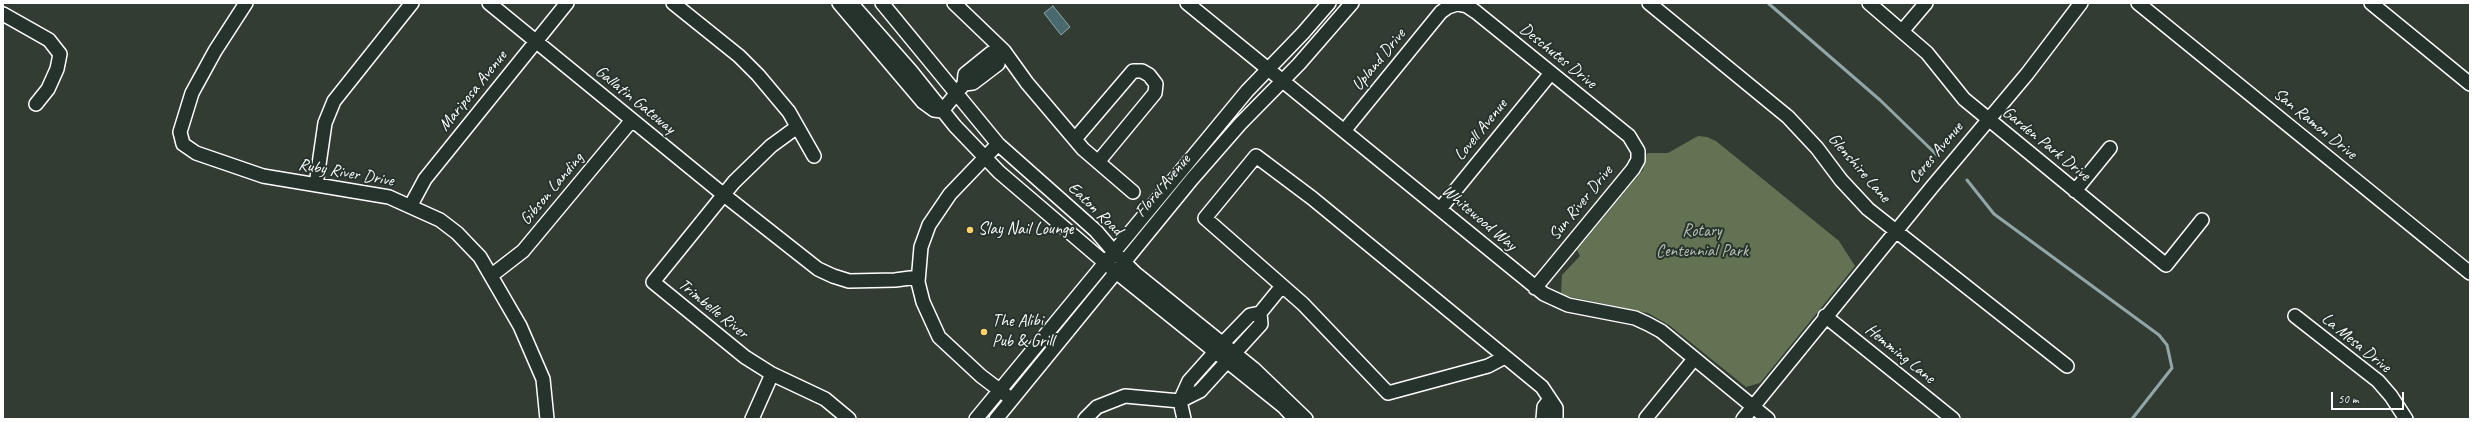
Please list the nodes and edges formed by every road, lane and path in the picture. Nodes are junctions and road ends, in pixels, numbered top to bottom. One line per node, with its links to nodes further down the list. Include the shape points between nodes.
1 (246, 3): 42 (street, Ruby River Drive, via 192,93 180,132 184,144 196,153 240,169 263,176)
2 (412, 3): 42 (street, via 334,101 324,128)
3 (489, 3): 22 (street, Gallatin Gateway)
4 (567, 3): 22 (street, Mariposa Avenue)
5 (673, 3): 33 (street, via 739,56 758,75 789,112)
6 (839, 3): 30 (street, Eaton Road, via 923,102 929,108)
7 (851, 3): 30 (street, Eaton Road, via 911,71)
8 (882, 3): 28 (street, Eaton Road)
9 (954, 3): 23 (street)
10 (1187, 3): 24 (street, Whitewood Way)
11 (1329, 3): 24 (street, Floral Avenue)
12 (1352, 3): 26 (street, Floral Avenue)
13 (1649, 3): 49 (street, Glenshire Lane, via 1788,117 1817,148 1854,195)
14 (1869, 3): 21 (street, Garden Park Drive)
15 (1926, 3): 21 (street)
16 (2081, 3): 32 (street, Ceres Avenue)
17 (2138, 3): 52 (street, San Ramon Drive)
18 (2371, 3): 27 (street)
19 (1441, 12): 25 (street, Deschutes Drive, via 1457,4 1467,6); 34 (street, Upland Drive)
20 (3, 14): 29 (street, via 49,40 60,54 57,69 48,89)
21 (1903, 30): 32 (street, Garden Park Drive, via 1927,54 1964,99)
22 (536, 42): 31 (street, Gallatin Gateway); 46 (street, Mariposa Avenue, via 425,179)
23 (1002, 53): 28 (street, via 998,64 972,83); 36 (street)
24 (1267, 70): 26 (street, Whitewood Way); 50 (street, Floral Avenue, via 1189,159)
25 (1551, 74): 35 (street, Deschutes Drive); 47 (street, Lovell Avenue)
26 (1282, 82): 34 (street, Whitewood Way); 51 (street, Floral Avenue, via 1216,151)
27 (2470, 84)
28 (960, 88): 30 (street); 37 (street, Eaton Road)
29 (36, 104)
30 (942, 111): 40 (street, Eaton Road)
31 (632, 120): 45 (street, Gallatin Gateway); 53 (street, Gibson Landing, via 523,251)
32 (1988, 120): 43 (street, Garden Park Drive); 49 (street, Ceres Avenue)
33 (797, 127): 39 (street); 45 (street, via 771,146)
34 (1344, 131): 47 (street, Whitewood Way)
35 (1629, 136): 56 (street, Sun River Drive, via 1638,152 1638,160 1633,169)
36 (1075, 140): 41 (street); 41 (street, via 1133,71 1142,70 1149,75 1156,84 1155,94)
37 (998, 144): 40 (street); 50 (street, Eaton Road, via 1096,231)
38 (2110, 148): 43 (street)
39 (814, 156)
40 (985, 157): 50 (street, Eaton Road); 54 (street, via 950,194 928,225 921,247)
41 (1098, 162): 44 (street)
42 (316, 185): 46 (street, Ruby River Drive, via 374,192)
43 (2075, 191): 48 (street, Garden Park Drive, via 2166,265)
44 (1133, 192)
45 (724, 195): 54 (street, Gallatin Gateway, via 818,268 833,276 849,281 868,282); 65 (street, Trimbelle River, via 652,282 745,358)
46 (411, 205): 53 (street, Ruby River Drive, via 440,220 457,233 480,257)
47 (1440, 209): 56 (street, Whitewood Way)
48 (2202, 220)
49 (1895, 232): 58 (street, Ceres Avenue); 64 (street, Glenshire Lane)
50 (1110, 258): 51 (street, Eaton Road); 66 (street, Floral Avenue)
51 (1120, 267): 60 (street, Eaton Road); 67 (street, Floral Avenue)
52 (2470, 273)
53 (492, 275): 72 (street, Ruby River Drive, via 520,326 543,379)
54 (918, 277): 66 (street, via 923,302 939,337)
55 (1282, 286): 57 (street); 62 (street, via 1303,304 1388,393 1488,366); 62 (street, via 1205,218 1256,156 1312,198)
56 (1535, 288): 63 (street, Whitewood Way, via 1555,301 1568,305 1635,318 1648,324)
57 (1260, 313): 60 (street, via 1250,315); 61 (street, via 1260,324)
58 (1826, 316): 70 (street, Ceres Avenue); 85 (street, Hemming Lane)
59 (2295, 316): 86 (street, La Mesa Drive, via 2378,382)
60 (1218, 348): 61 (street, Eaton Road); 69 (street, via 1189,381)
61 (1230, 356): 69 (street, via 1200,391); 79 (street); 80 (street, Eaton Road, via 1277,390)
62 (1505, 357): 68 (street, via 1542,387)
63 (1694, 359): 70 (street, Whitewood Way); 71 (street)
64 (2067, 366)
65 (772, 374): 73 (street); 74 (street, Trimbelle River, via 825,399)
66 (1000, 390): 67 (street); 75 (street, Floral Avenue)
67 (1013, 399): 76 (street, Floral Avenue)
68 (1550, 399): 81 (street, via 1544,407); 82 (street, via 1556,408)
69 (1180, 401): 77 (street, via 1125,396 1097,407); 78 (street)
70 (1753, 407): 83 (street, Ceres Avenue); 84 (street, Whitewood Way)
71 (1646, 418)
72 (547, 419)
73 (752, 419)
74 (849, 419)
75 (976, 419)
76 (996, 419)
77 (1085, 419)
78 (1184, 419)
79 (1295, 419)
80 (1306, 419)
81 (1543, 419)
82 (1556, 419)
83 (1743, 419)
84 (1768, 419)
85 (1953, 419)
86 (2406, 419)

